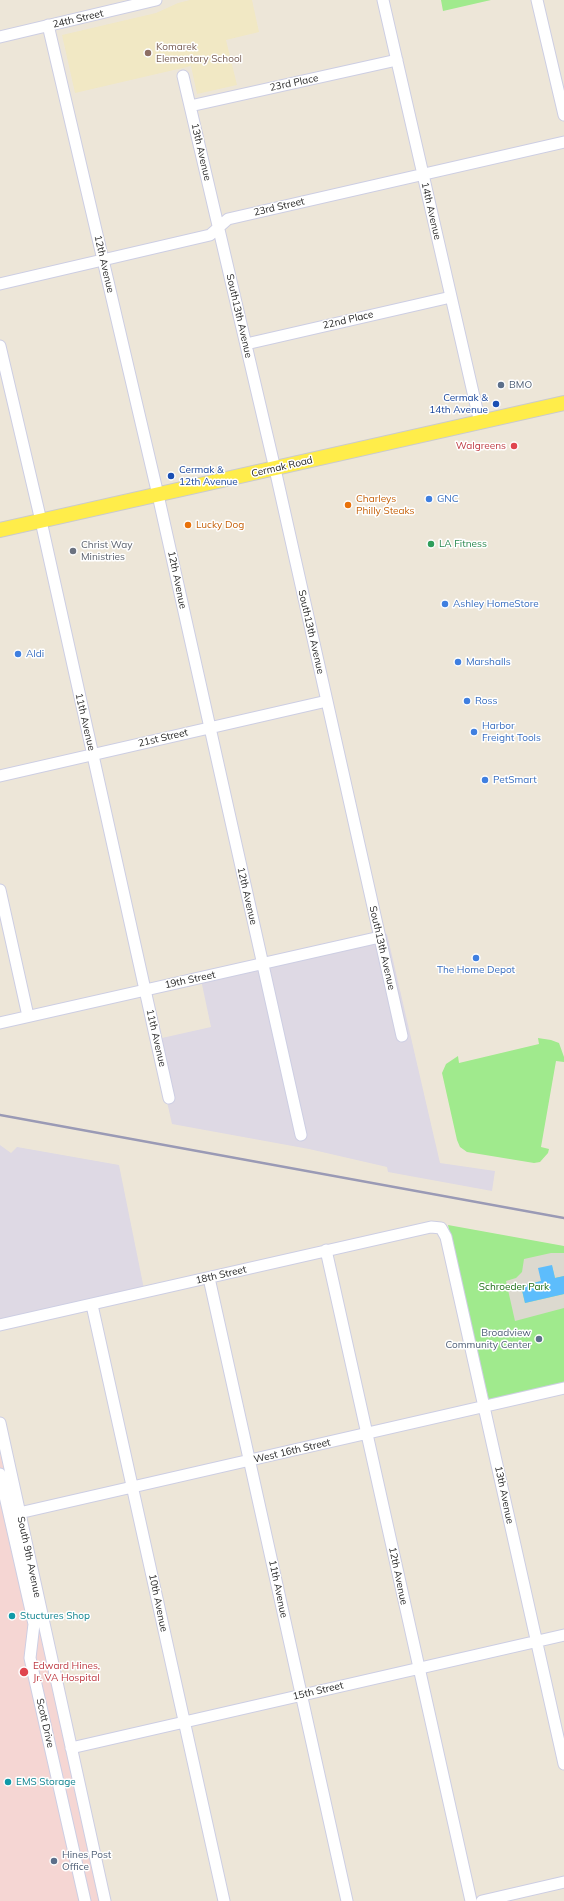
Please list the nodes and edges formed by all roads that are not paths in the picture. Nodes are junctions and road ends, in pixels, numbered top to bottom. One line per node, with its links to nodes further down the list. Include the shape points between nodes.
1 (156, 0): 4 (street, 24th Street)
2 (383, 0): 6 (street, 14th Avenue)
3 (537, 0): 9 (street)
4 (48, 25): 5 (street, 24th Street); 13 (street, 12th Avenue)
5 (0, 37)
6 (397, 60): 8 (street, 23rd Place); 11 (street, 14th Avenue)
7 (184, 76): 8 (street, 13th Avenue)
8 (190, 106): 12 (street, 13th Avenue)
9 (564, 115)
10 (564, 142): 11 (street, 23rd Street)
11 (423, 174): 12 (street, 23rd Street, via 228,219); 15 (street, 14th Avenue)
12 (219, 228): 13 (street, 23rd Street, via 210,235); 16 (street, South13th Avenue)
13 (103, 259): 14 (street, 23rd Street); 21 (street, 12th Avenue)
14 (0, 284)
15 (451, 297): 16 (street, 22nd Place); 19 (street, 14th Avenue)
16 (246, 344): 20 (street, South13th Avenue)
17 (0, 346): 22 (street, 11th Avenue)
18 (564, 403): 19 (main road, Cermak Road)
19 (480, 423): 20 (main road, Cermak Road)
20 (275, 469): 21 (main road, Cermak Road); 24 (street, South13th Avenue)
21 (158, 495): 22 (main road, Cermak Road); 25 (street, 12th Avenue)
22 (41, 521): 23 (main road, Cermak Road); 26 (street, 11th Avenue)
23 (0, 530)
24 (327, 701): 25 (street, 21st Street); 29 (street, South13th Avenue)
25 (209, 728): 26 (street, 21st Street); 30 (street, 12th Avenue)
26 (93, 755): 27 (street, 21st Street); 31 (street, 11th Avenue)
27 (0, 776)
28 (0, 890): 32 (street)
29 (380, 937): 30 (street, 19th Street); 34 (street, South13th Avenue)
30 (262, 964): 31 (street, 19th Street); 36 (street, 12th Avenue)
31 (145, 990): 32 (street, 19th Street); 35 (street, 11th Avenue)
32 (28, 1016): 33 (street, 19th Street)
33 (0, 1023)
34 (402, 1036)
35 (169, 1098)
36 (301, 1136)
37 (441, 1228): 38 (street, 18th Street, via 431,1227); 43 (street, 13th Avenue, via 446,1237)
38 (326, 1250): 39 (street, 18th Street); 45 (street, 12th Avenue)
39 (209, 1278): 40 (street, 18th Street); 46 (street, 11th Avenue)
40 (92, 1305): 41 (street, 18th Street); 48 (street, 10th Avenue)
41 (0, 1325)
42 (564, 1388): 43 (street, West 16th Street)
43 (484, 1407): 45 (street, West 16th Street); 51 (street, 13th Avenue)
44 (0, 1423): 49 (street, South 9th Avenue)
45 (367, 1434): 46 (street, West 16th Street); 52 (street, 12th Avenue)
46 (250, 1461): 48 (street, West 16th Street); 53 (street, 11th Avenue)
47 (0, 1474): 58 (street, Scott Drive, via 34,1624 30,1658)
48 (132, 1488): 49 (street, West 16th Street); 54 (street, 10th Avenue)
49 (19, 1513): 55 (street, South 9th Avenue)
50 (564, 1635): 51 (street, 15th Street)
51 (536, 1641): 52 (street, 15th Street); 56 (street, 13th Avenue)
52 (419, 1668): 53 (street, 15th Street); 62 (street, 12th Avenue)
53 (301, 1696): 54 (street, 15th Street); 61 (street, 11th Avenue)
54 (184, 1722): 55 (street, 15th Street); 60 (street, 10th Avenue)
55 (72, 1748): 59 (street, South 9th Avenue)
56 (564, 1764)
57 (564, 1882): 63 (street)
58 (85, 1901)
59 (105, 1901)
60 (224, 1901)
61 (347, 1901)
62 (471, 1901)
63 (482, 1901)

